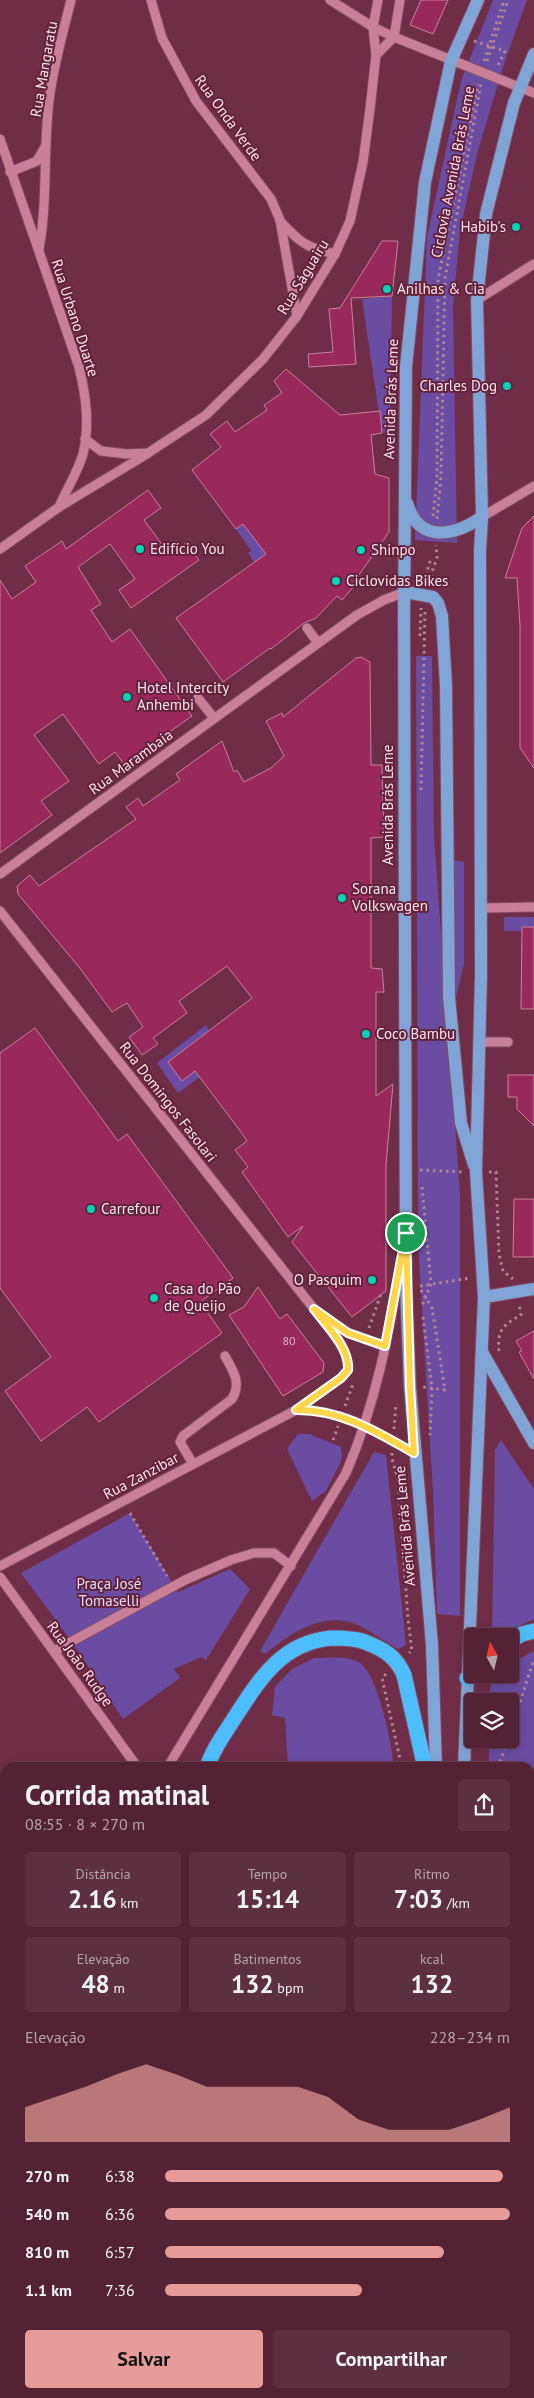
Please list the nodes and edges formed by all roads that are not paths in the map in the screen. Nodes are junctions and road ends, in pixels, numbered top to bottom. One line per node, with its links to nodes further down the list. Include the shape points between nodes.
1 (71, 0): 15 (street, Rua Mangaratu, via 49,100)
2 (151, 0): 17 (street, Rua Onda Verde, via 162,38 196,101 270,199)
3 (330, 0): 7 (street)
4 (378, 0): 7 (street, Rua Ságuairu)
5 (400, 0): 8 (street)
6 (478, 0): 11 (main road, Avenida Brás Leme)
7 (373, 27): 8 (street); 10 (street, Rua Ságuairu)
8 (394, 37): 10 (street); 11 (street)
9 (534, 54): 12 (main road)
10 (376, 55): 19 (street, Rua Ságuairu, via 358,187 350,222)
11 (451, 61): 12 (street); 26 (main road, Avenida Brás Leme, via 424,182 406,367)
12 (519, 87): 13 (street); 21 (main road, via 486,214)
13 (534, 93)
14 (0, 138): 16 (street, Rua Urbano Duarte)
15 (46, 144): 16 (street, via 37,162); 18 (street, Rua Mangaratu, via 44,223)
16 (10, 172): 18 (street, Rua Urbano Duarte)
17 (280, 220): 19 (street, Rua Onda Verde, via 297,240 314,250); 22 (street, Rua Onda Verde)
18 (39, 251): 23 (street, Rua Urbano Duarte, via 79,367 88,419)
19 (335, 254): 22 (street, Rua Ságuairu)
20 (534, 264): 21 (street)
21 (477, 300): 28 (main road)
22 (297, 316): 24 (street, Rua Ságuairu, via 263,359 206,415)
23 (85, 439): 24 (street, via 101,451); 27 (street, Rua Urbano Duarte, via 82,455)
24 (148, 453): 27 (street, Rua Ságuairu)
25 (534, 486): 28 (street)
26 (404, 489): 28 (main road, via 413,519 422,529 434,532 463,528); 30 (main road, Avenida Brás Leme)
27 (59, 507): 29 (street, Rua Ságuairu)
28 (482, 517): 37 (main road)
29 (0, 549)
30 (405, 592): 32 (street, Rua Marambaia, via 384,600); 41 (main road, via 433,597 442,616 446,686 449,997 461,1123); 42 (main road, Avenida Brás Leme)
31 (307, 628): 32 (street)
32 (318, 643): 34 (street, Rua Marambaia)
33 (198, 698): 34 (street)
34 (214, 718): 35 (street, Rua Marambaia)
35 (0, 874)
36 (534, 907): 37 (street)
37 (481, 908): 39 (main road)
38 (0, 912): 45 (street, Rua Domingos Fasolari)
39 (480, 1042): 40 (street); 41 (main road)
40 (508, 1042)
41 (476, 1172): 44 (main road)
42 (406, 1233): 46 (street); 53 (main road, Avenida Brás Leme)
43 (534, 1289): 44 (main road)
44 (484, 1297): 47 (main road)
45 (314, 1309): 46 (street, Rua Domingos Fasolari, via 348,1333); 49 (street, Rua Domingos Fasolari, via 348,1360 348,1370)
46 (385, 1346): 51 (street)
47 (482, 1352): 52 (main road); 58 (main road)
48 (225, 1356): 54 (street, via 237,1381 237,1390 232,1399 183,1436 180,1442)
49 (341, 1378): 50 (street, Rua Zanzibar)
50 (296, 1410): 51 (street, Rua Zanzibar, via 324,1411); 54 (street, Rua Zanzibar)
51 (364, 1426): 53 (street, Rua Zanzibar); 56 (street, via 346,1472)
52 (534, 1443)
53 (414, 1453): 67 (main road, Avenida Brás Leme, via 432,1645)
54 (193, 1464): 55 (street, Rua Zanzibar)
55 (0, 1566)
56 (291, 1566): 61 (street, via 274,1553 254,1553 231,1560 185,1580); 64 (street)
57 (0, 1577): 61 (street, Rua João Rudge)
58 (472, 1628)
59 (534, 1631): 60 (highway)
60 (519, 1636)
61 (54, 1652): 63 (street, Rua João Rudge)
62 (470, 1683): 68 (main road)
63 (134, 1762)
64 (171, 1762)
65 (210, 1762): 66 (highway, via 220,1741 266,1672 288,1652 313,1640 339,1638 362,1641 384,1650 398,1662 404,1675)
66 (424, 1762)
67 (436, 1762)
68 (464, 1762)

